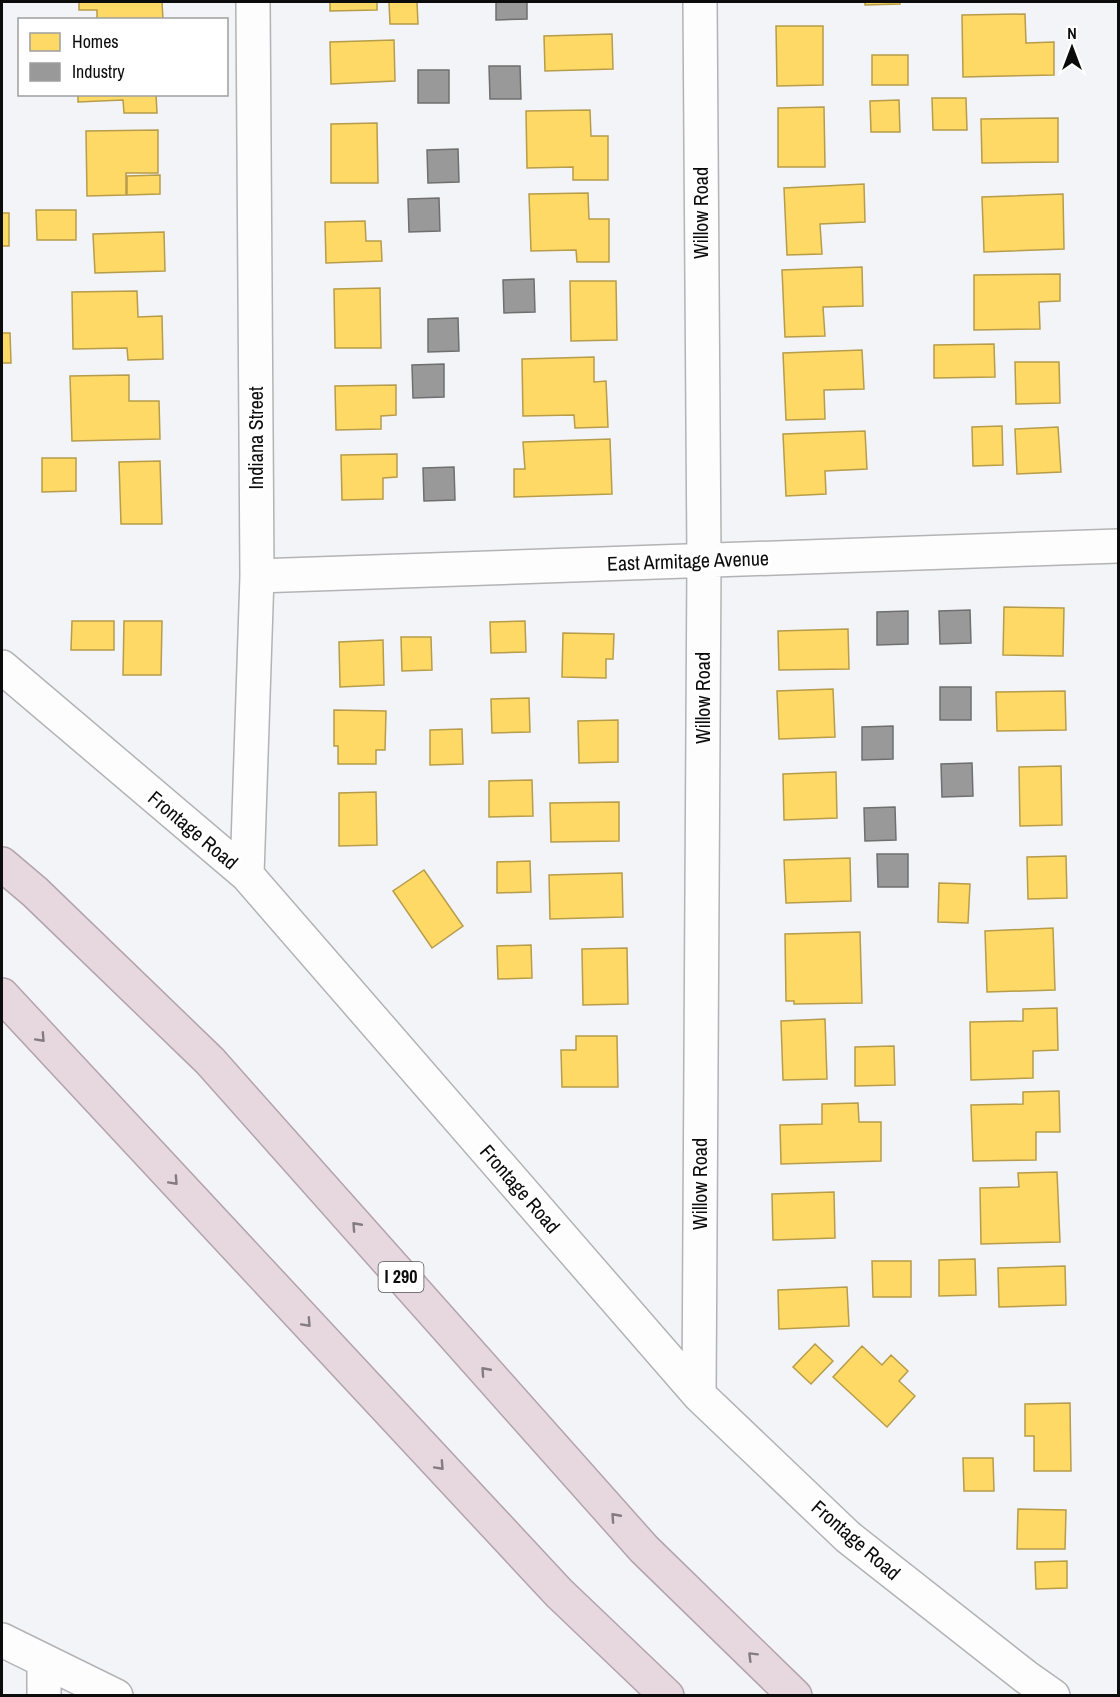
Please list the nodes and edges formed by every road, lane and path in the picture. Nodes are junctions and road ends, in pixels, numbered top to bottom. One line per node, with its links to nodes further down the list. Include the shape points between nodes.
1 (253, 2): 5 (street, Indiana Street)
2 (700, 2): 4 (street, Willow Road)
3 (1119, 546): 4 (street, East Armitage Avenue)
4 (704, 561): 5 (street, East Armitage Avenue); 10 (street, Willow Road)
5 (257, 576): 8 (street, Indiana Street)
6 (2, 667): 8 (street, Frontage Road)
7 (2, 864): 16 (highway, I 290, one-way to 7, via 644,1549 210,1061)
8 (247, 875): 10 (street, Frontage Road)
9 (2, 995): 15 (highway, one-way to 15, via 559,1593)
10 (699, 1395): 17 (street, Frontage Road, via 848,1537)
11 (2, 1640): 12 (street)
12 (44, 1661): 13 (street); 14 (street)
13 (44, 1695)
14 (116, 1695)
15 (667, 1695)
16 (795, 1695)
17 (1053, 1695)

